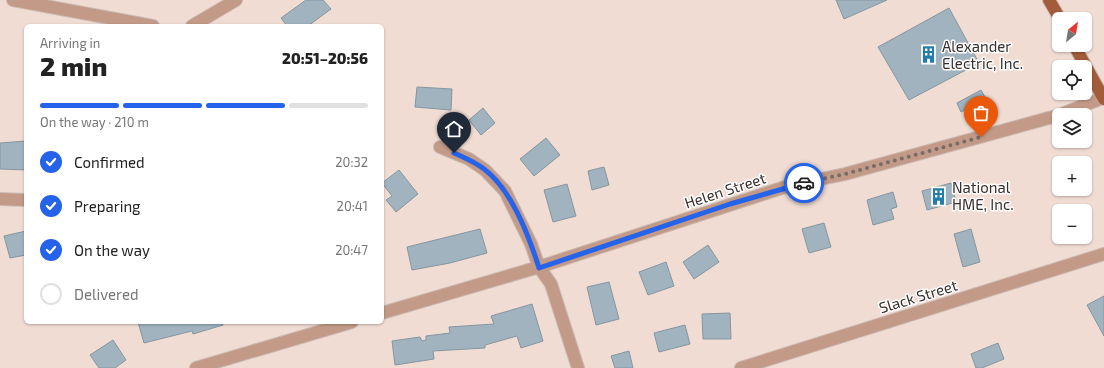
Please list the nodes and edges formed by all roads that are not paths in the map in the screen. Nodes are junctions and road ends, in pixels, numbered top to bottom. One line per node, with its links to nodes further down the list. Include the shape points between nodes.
1 (13, 0): 5 (street)
2 (236, 0): 6 (street)
3 (1050, 0): 4 (main road)
4 (1056, 12)
5 (142, 24)
6 (195, 24)
7 (1078, 52): 8 (main road)
8 (1104, 98): 13 (street, Helen Street, via 1056,116 845,174 788,186)
9 (440, 148): 13 (street, via 469,159 485,170 505,191 531,244)
10 (0, 199): 11 (street)
11 (24, 200)
12 (1104, 254): 18 (street, Slack Street)
13 (539, 268): 14 (street, Helen Street); 17 (street, via 550,284)
14 (384, 312)
15 (345, 324): 16 (street)
16 (196, 368)
17 (578, 368)
18 (741, 368)

